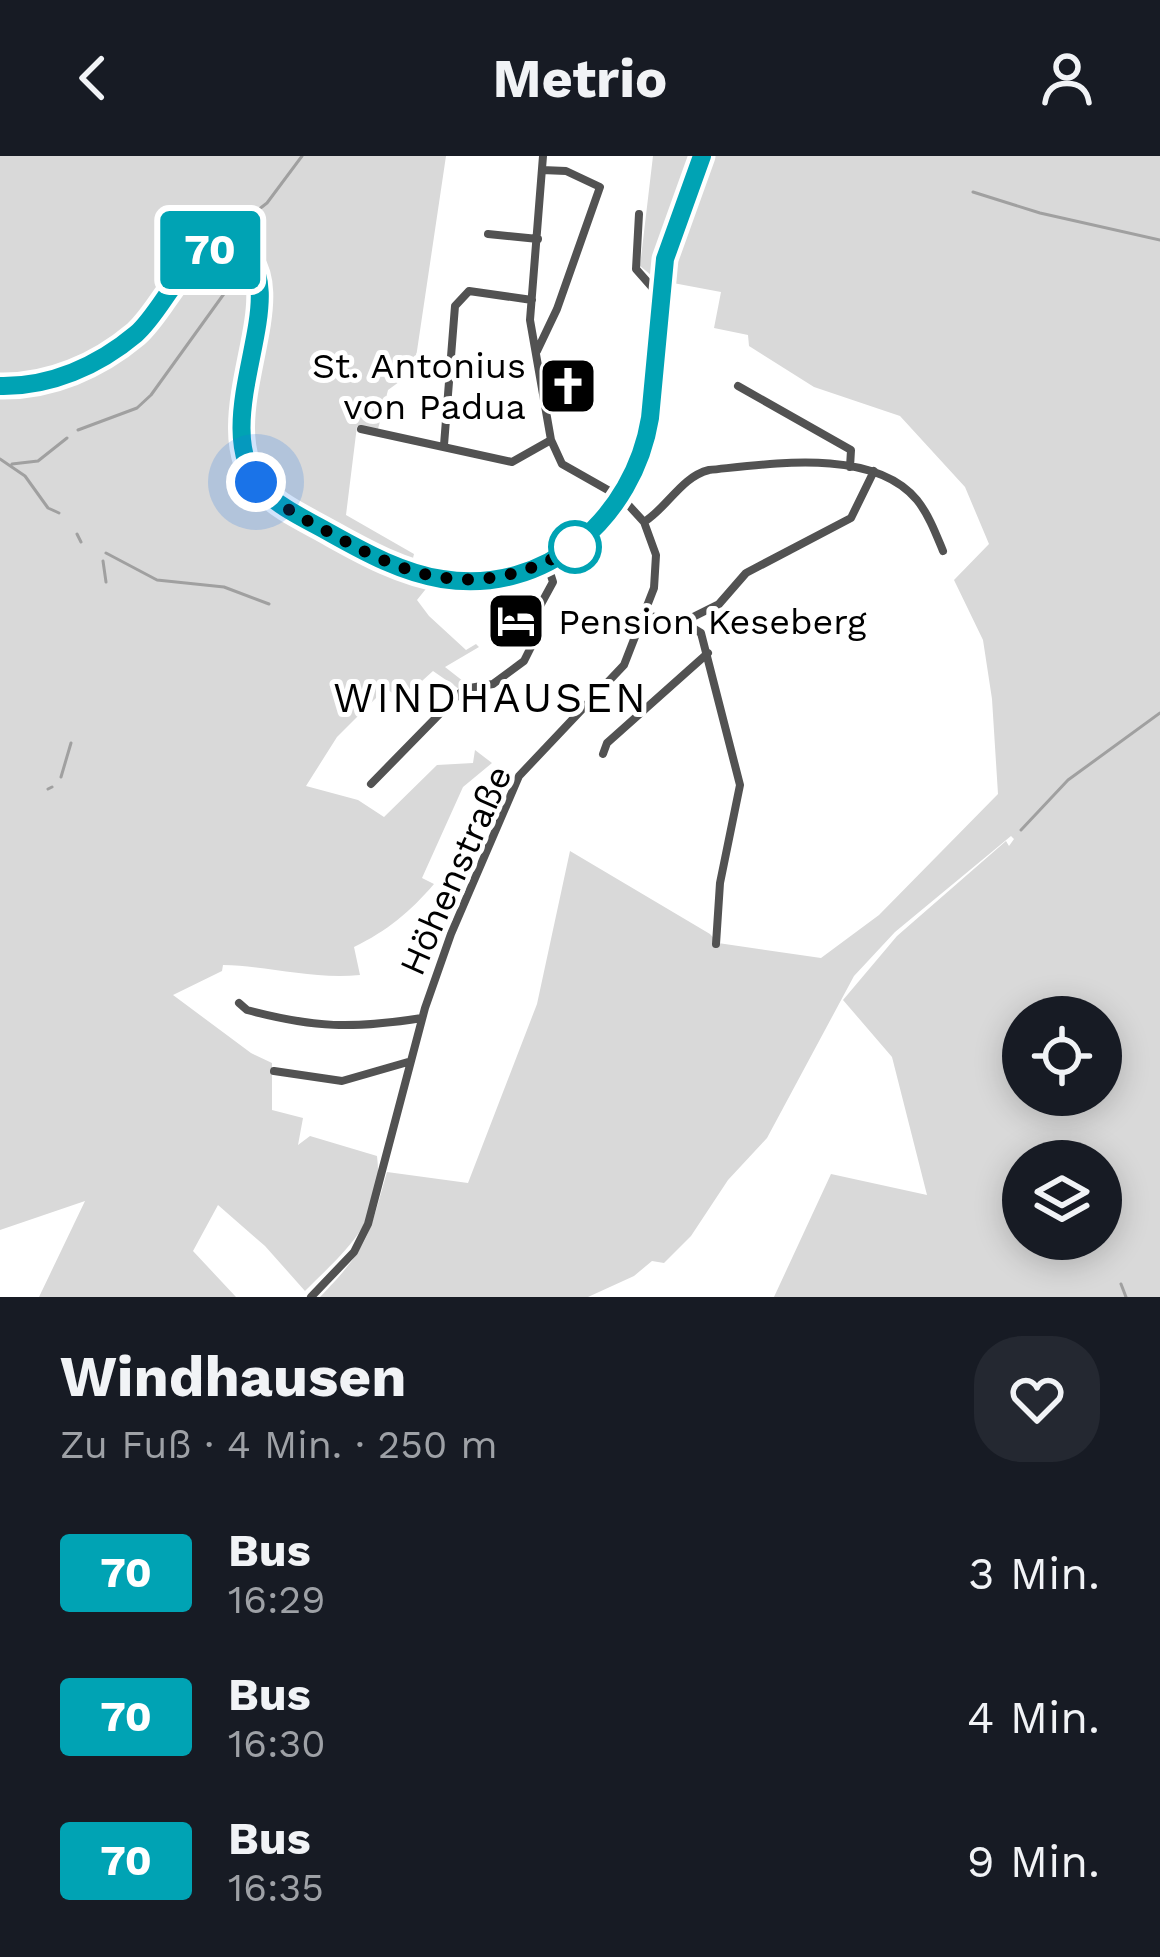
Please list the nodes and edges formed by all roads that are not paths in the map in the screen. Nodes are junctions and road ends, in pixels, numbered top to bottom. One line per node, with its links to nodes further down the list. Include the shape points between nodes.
1 (543, 156): 3 (street)
2 (702, 156): 7 (main road, via 674,226)
3 (542, 170): 6 (street); 9 (street, via 600,187)
4 (639, 214): 7 (street, via 636,269)
5 (488, 234): 6 (street)
6 (538, 239): 8 (street)
7 (659, 295): 17 (main road, via 646,444)
8 (532, 300): 9 (street); 14 (street, via 469,292 455,306)
9 (536, 352): 13 (street)
10 (0, 386): 20 (main road, via 55,380 99,360 148,322 200,255 237,248 255,266 262,293 240,441 266,494 342,539 442,579 511,577)
11 (738, 386): 15 (street, via 850,450)
12 (361, 429): 14 (street)
13 (550, 440): 14 (street, via 512,462); 17 (street, via 562,464)
14 (444, 445)
15 (850, 467): 16 (street); 18 (street, via 794,462 696,473)
16 (874, 471): 19 (street, via 919,502); 22 (street, via 851,518 746,573 719,604)
17 (622, 498): 18 (street); 20 (main road, via 589,536)
18 (644, 522): 21 (street, Höhenstraße, via 656,555)
19 (943, 551)
20 (548, 563): 25 (street, via 554,582 524,661 493,684 464,689)
21 (644, 614): 22 (street); 28 (street, Höhenstraße, via 624,665 519,776)
22 (683, 622): 23 (street, via 701,633)
23 (709, 652): 24 (street); 26 (street, via 740,785)
24 (603, 754)
25 (371, 784)
26 (716, 944)
27 (239, 1003): 28 (street, via 326,1027)
28 (422, 1018): 29 (street, Höhenstraße)
29 (408, 1062): 30 (street, via 342,1081); 31 (street, Höhenstraße, via 368,1224 354,1252)
30 (274, 1071)
31 (311, 1297)

